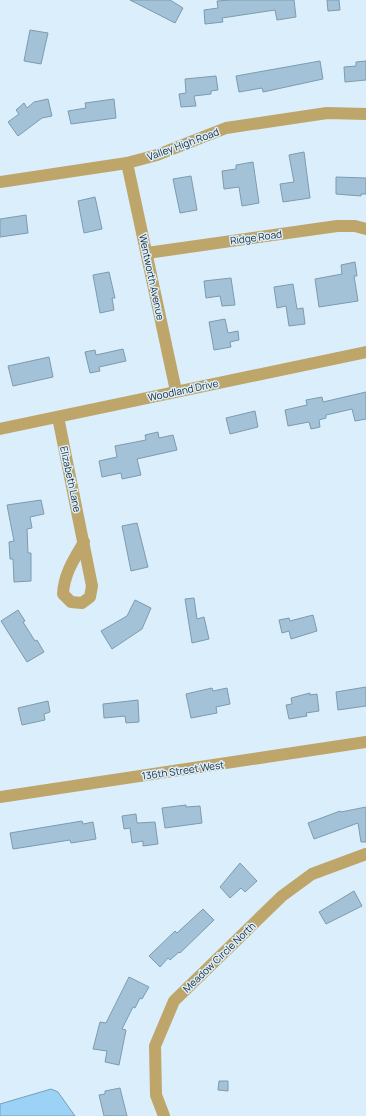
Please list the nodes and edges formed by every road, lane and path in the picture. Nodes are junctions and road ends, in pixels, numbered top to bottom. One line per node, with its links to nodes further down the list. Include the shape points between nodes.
1 (366, 114): 2 (street, Valley High Road, via 327,113 226,128 157,155)
2 (127, 163): 3 (street, Valley High Road); 5 (street, Wentworth Avenue)
3 (0, 182)
4 (366, 229): 5 (street, Ridge Road, via 337,226)
5 (147, 253): 7 (street, Wentworth Avenue)
6 (366, 352): 7 (street, Woodland Drive)
7 (176, 392): 8 (street, Woodland Drive)
8 (58, 417): 9 (street, Woodland Drive); 10 (street, Elizabeth Lane)
9 (0, 429)
10 (84, 542)
11 (366, 742): 12 (street, 136th Street West)
12 (0, 797)
13 (366, 854): 14 (street, Meadow Circle North, via 312,874 282,896 174,1001 155,1046 156,1095)
14 (164, 1116)

